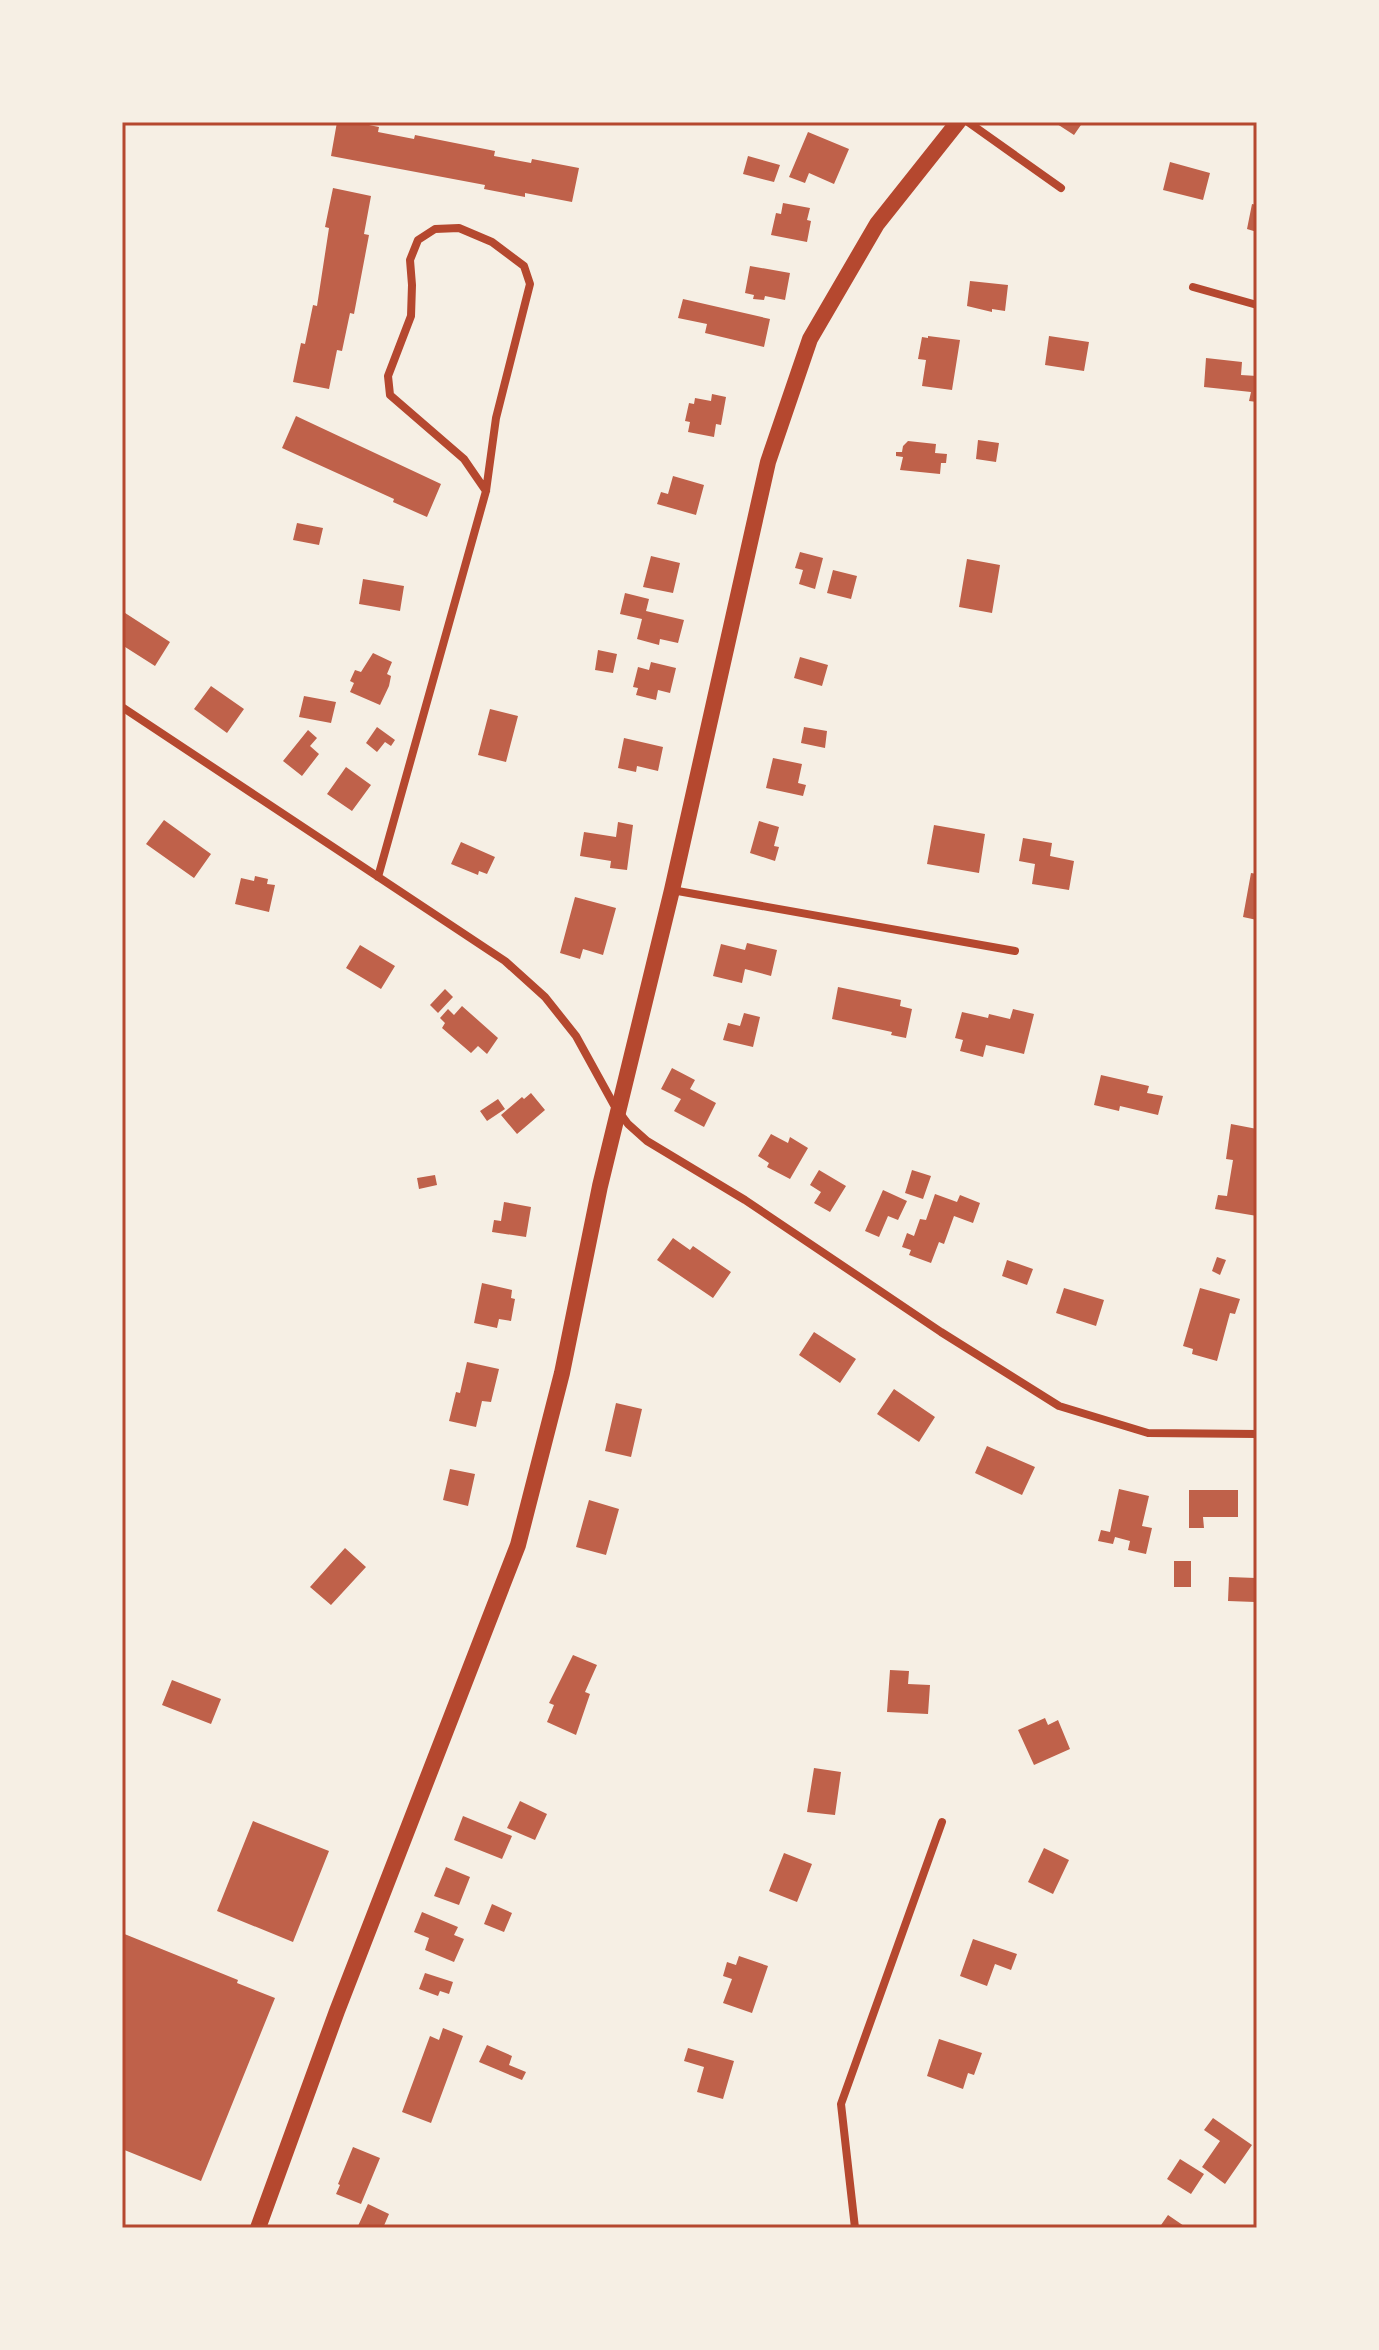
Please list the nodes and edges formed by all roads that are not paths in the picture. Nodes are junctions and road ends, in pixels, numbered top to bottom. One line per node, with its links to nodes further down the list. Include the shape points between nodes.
1 (958, 122): 9 (main road, via 877,224 810,339 768,462)
2 (968, 122): 3 (street)
3 (1061, 188)
4 (1193, 287): 5 (street)
5 (1257, 305)
6 (486, 491): 6 (street, via 496,418 530,284 524,266 492,242 459,228 435,229 418,240 410,260 411,316 388,376 390,395 464,459); 8 (street)
7 (122, 707): 8 (street)
8 (378, 877): 11 (street, via 505,961 545,997 576,1036)
9 (672, 890): 10 (street); 11 (main road)
10 (1015, 951)
11 (618, 1110): 12 (street, via 647,1141 1059,1406 1148,1433); 14 (main road, via 562,1373 518,1545)
12 (1257, 1434)
13 (942, 1822): 15 (street, via 841,2104)
14 (258, 2228)
15 (855, 2228)

